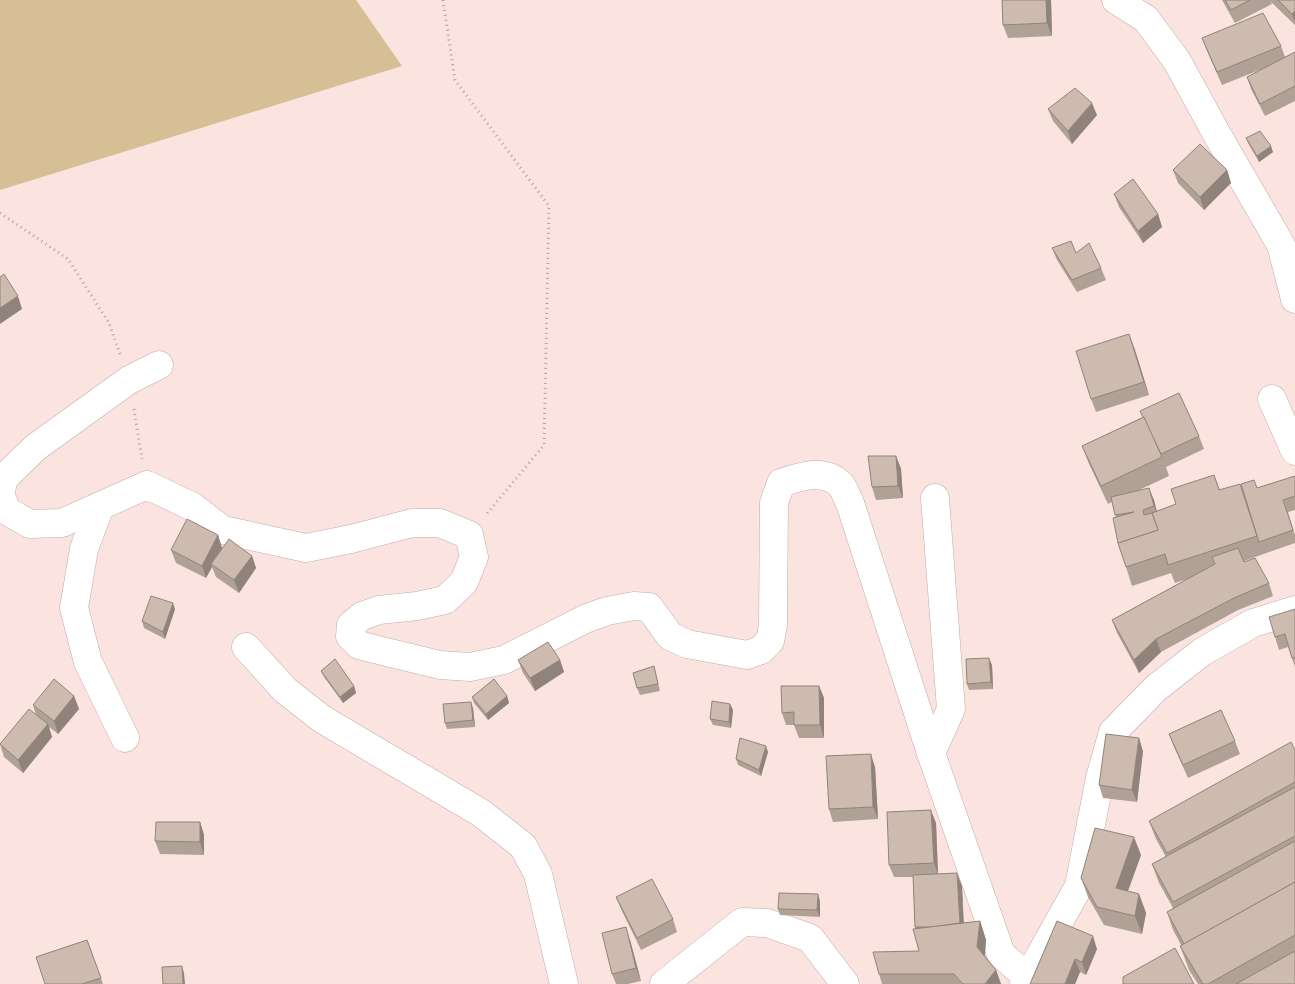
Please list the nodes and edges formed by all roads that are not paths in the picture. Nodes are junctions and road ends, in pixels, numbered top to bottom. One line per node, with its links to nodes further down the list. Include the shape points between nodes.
1 (1116, 0): 2 (street, via 1146,19 1177,61 1281,244)
2 (1295, 299)
3 (159, 365): 7 (street, via 129,380 30,453 4,478 0,494 7,511 30,524 62,524)
4 (1272, 398): 5 (street)
5 (1295, 451)
6 (935, 498): 11 (street, via 951,708)
7 (100, 506): 10 (street, via 84,549 74,608 88,662); 11 (street, via 146,485 193,507 223,530 306,548 412,523 440,524 469,535 474,557 464,582 445,600 379,610 362,616 351,625 350,636 359,645 374,649 440,665 470,667 504,660 585,618 634,606 650,608 670,636 687,644 747,655 761,650 770,641 773,624 774,503 782,483 802,476 824,475 841,486 850,503)
8 (1295, 610): 12 (street, via 1253,623 1202,652 1156,688 1113,732 1100,778 1079,886)
9 (246, 647): 13 (street, via 285,690 322,719 481,813 523,846 538,874)
10 (125, 738)
11 (931, 753): 12 (street, via 1002,954)
12 (1026, 981)
13 (564, 984)
14 (664, 984): 15 (street, via 742,922 767,923 810,938)
15 (846, 984)

